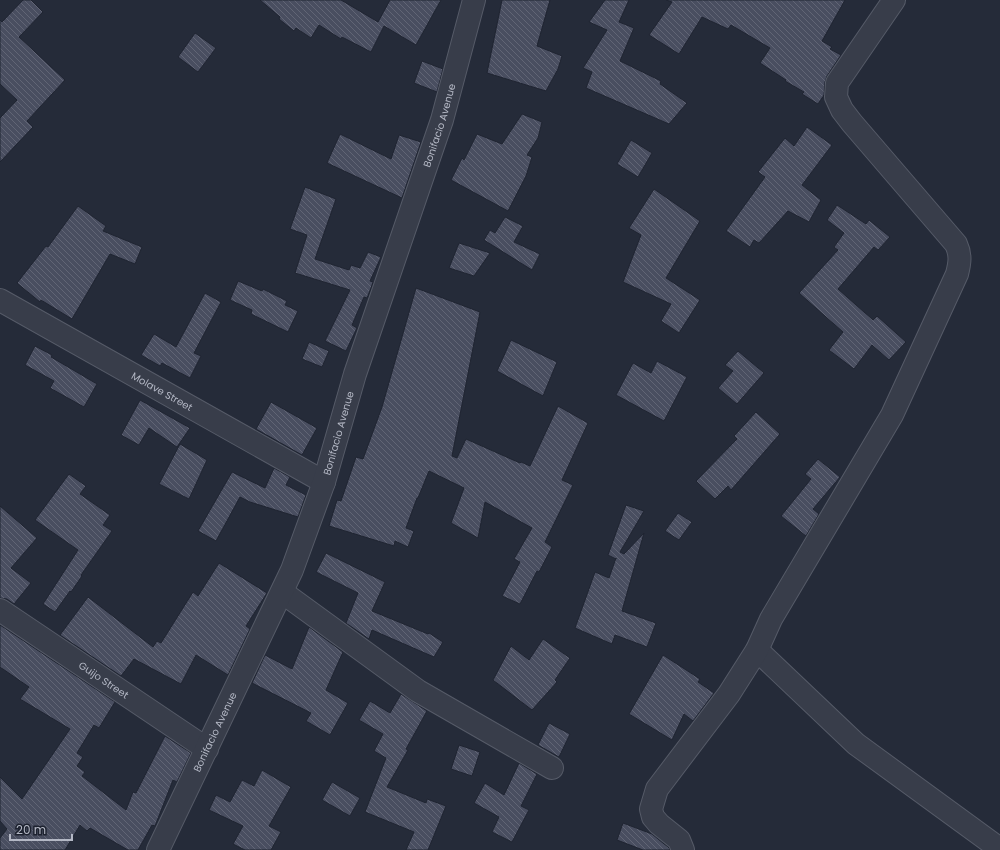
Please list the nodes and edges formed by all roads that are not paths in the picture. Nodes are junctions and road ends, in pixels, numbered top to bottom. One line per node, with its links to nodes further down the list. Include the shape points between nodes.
1 (474, 0): 4 (street, Bonifacio Avenue, via 442,120 355,374)
2 (894, 0): 7 (street, via 837,83 836,97 852,123 956,244 960,252 960,262 957,274 892,415 770,619)
3 (0, 300): 4 (street, Molave Street)
4 (324, 482): 5 (street, Bonifacio Avenue)
5 (282, 592): 8 (street, Bonifacio Avenue); 9 (street, via 418,690)
6 (0, 610): 8 (street, Guijo Street)
7 (757, 650): 10 (street, via 856,744); 12 (street, via 729,694 657,789 653,817 679,840)
8 (207, 749): 11 (street, Bonifacio Avenue)
9 (552, 768)
10 (1000, 849)
11 (158, 850)
12 (683, 850)

